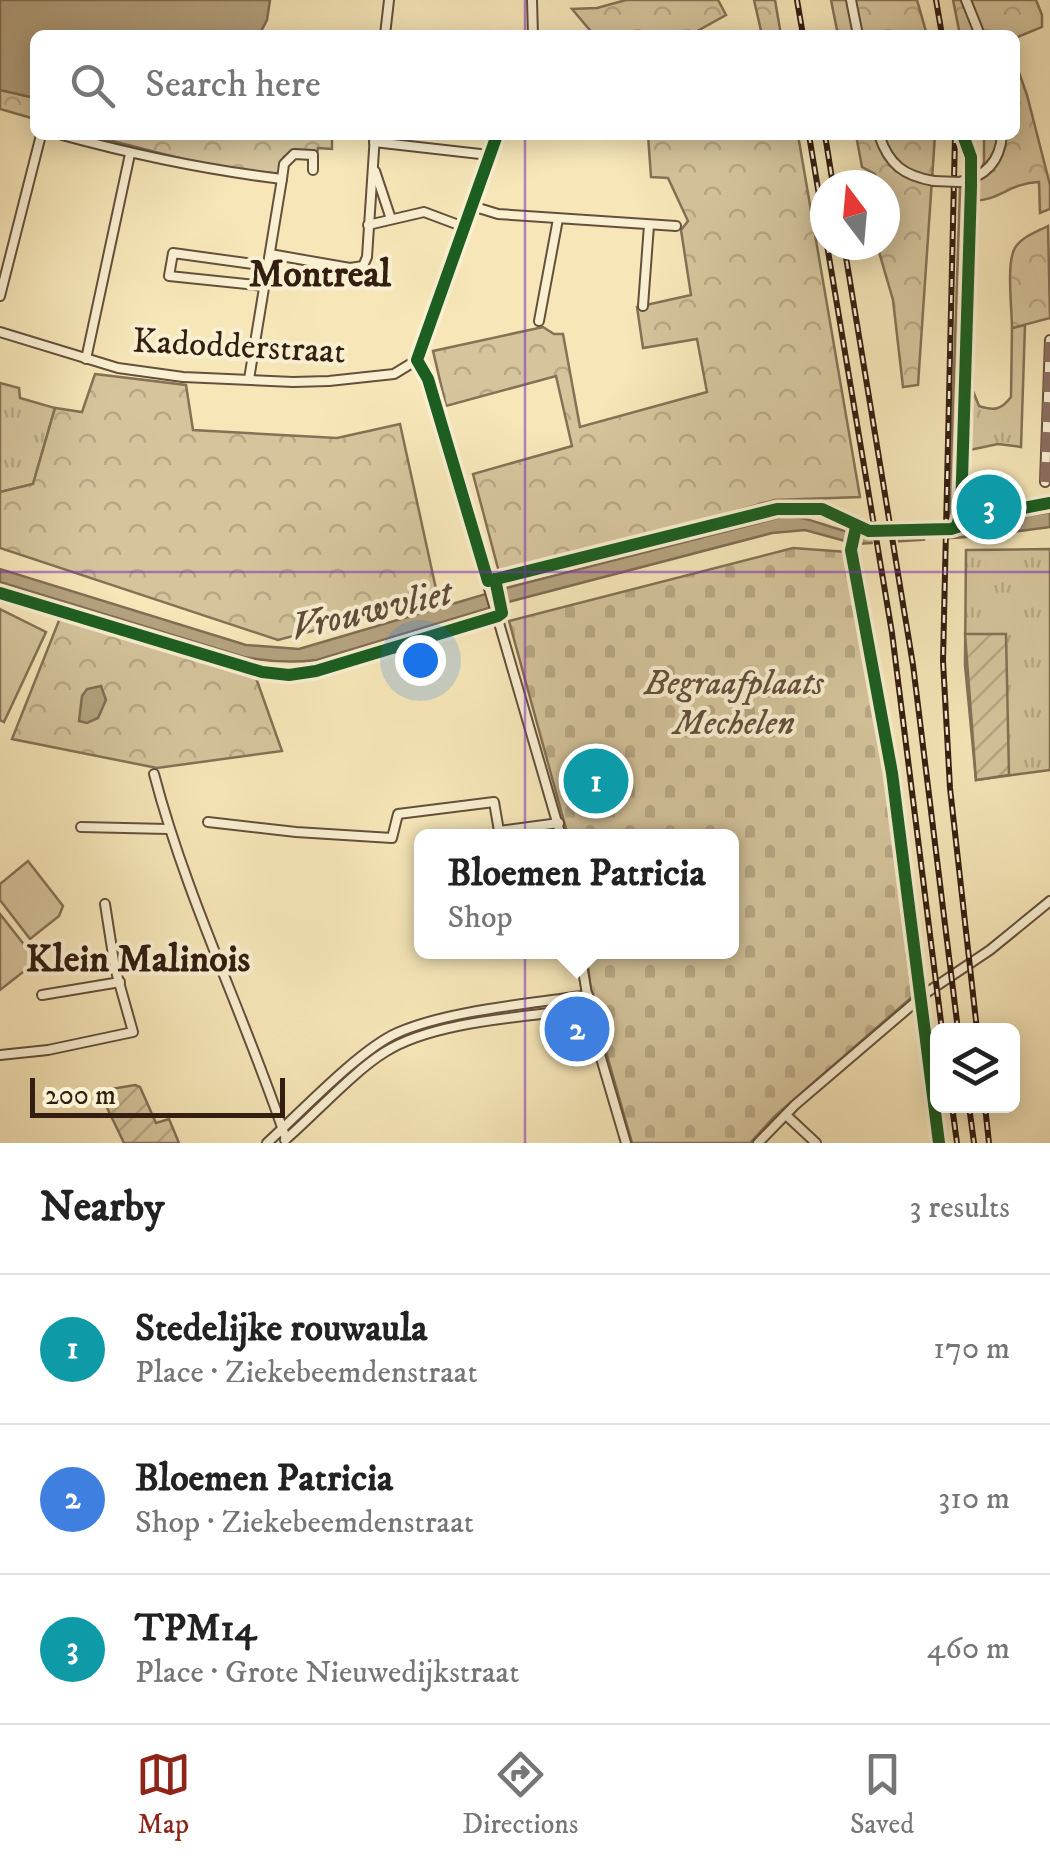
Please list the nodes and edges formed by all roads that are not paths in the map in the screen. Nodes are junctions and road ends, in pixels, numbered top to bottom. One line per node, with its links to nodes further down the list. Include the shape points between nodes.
1 (389, 0): 5 (street)
2 (532, 0): 6 (street)
3 (851, 0): 7 (street)
4 (966, 0): 8 (street)
5 (386, 30)
6 (533, 30)
7 (857, 30)
8 (978, 30)
9 (40, 140): 31 (street)
10 (80, 140): 16 (street)
11 (374, 140): 18 (street)
12 (381, 140): 17 (street)
13 (495, 140): 17 (street)
14 (882, 140): 15 (street, bridge, via 894,166 912,176 959,182 990,168)
15 (1002, 140)
16 (130, 154): 20 (street); 36 (street)
17 (490, 155): 21 (street)
18 (373, 166): 22 (street); 24 (street)
19 (313, 170): 20 (street, via 314,151 288,157)
20 (282, 179): 28 (street)
21 (472, 206): 23 (street); 27 (street)
22 (392, 218): 24 (street); 27 (street, via 424,212)
23 (558, 219): 25 (street); 33 (street)
24 (368, 225): 28 (street, via 368,257 358,268)
25 (649, 225): 26 (street); 32 (street)
26 (676, 226)
27 (464, 227): 37 (street)
28 (270, 254): 29 (street)
29 (268, 266): 30 (street); 30 (street, via 173,253 171,264 170,276)
30 (265, 286): 38 (street)
31 (0, 296)
32 (642, 306)
33 (539, 321)
34 (0, 332): 36 (street, Kadodderstraat)
35 (1050, 340): 39 (street)
36 (86, 359): 38 (street, Kadodderstraat, via 182,377)
37 (416, 360): 38 (street, Kadodderstraat, via 379,376); 42 (street, via 428,379)
38 (249, 379)
39 (1044, 482)
40 (154, 774): 44 (street)
41 (208, 822): 45 (street, via 392,838 398,814 494,802)
42 (559, 823): 46 (street); 47 (street)
43 (80, 827): 44 (street)
44 (168, 829): 57 (street)
45 (499, 829)
46 (514, 829)
47 (560, 829)
48 (1050, 901): 56 (street, via 926,992)
49 (104, 904): 51 (street)
50 (581, 959): 52 (street)
51 (120, 982): 53 (street); 55 (street, via 133,1032)
52 (588, 994): 54 (street); 57 (street, via 397,1033)
53 (42, 995)
54 (590, 1008): 58 (street, via 419,1036 384,1053); 60 (street)
55 (0, 1055)
56 (786, 1115): 61 (street); 62 (street)
57 (282, 1129): 58 (street); 59 (street)
58 (284, 1141)
59 (267, 1143)
60 (626, 1143)
61 (758, 1143)
62 (816, 1143)

